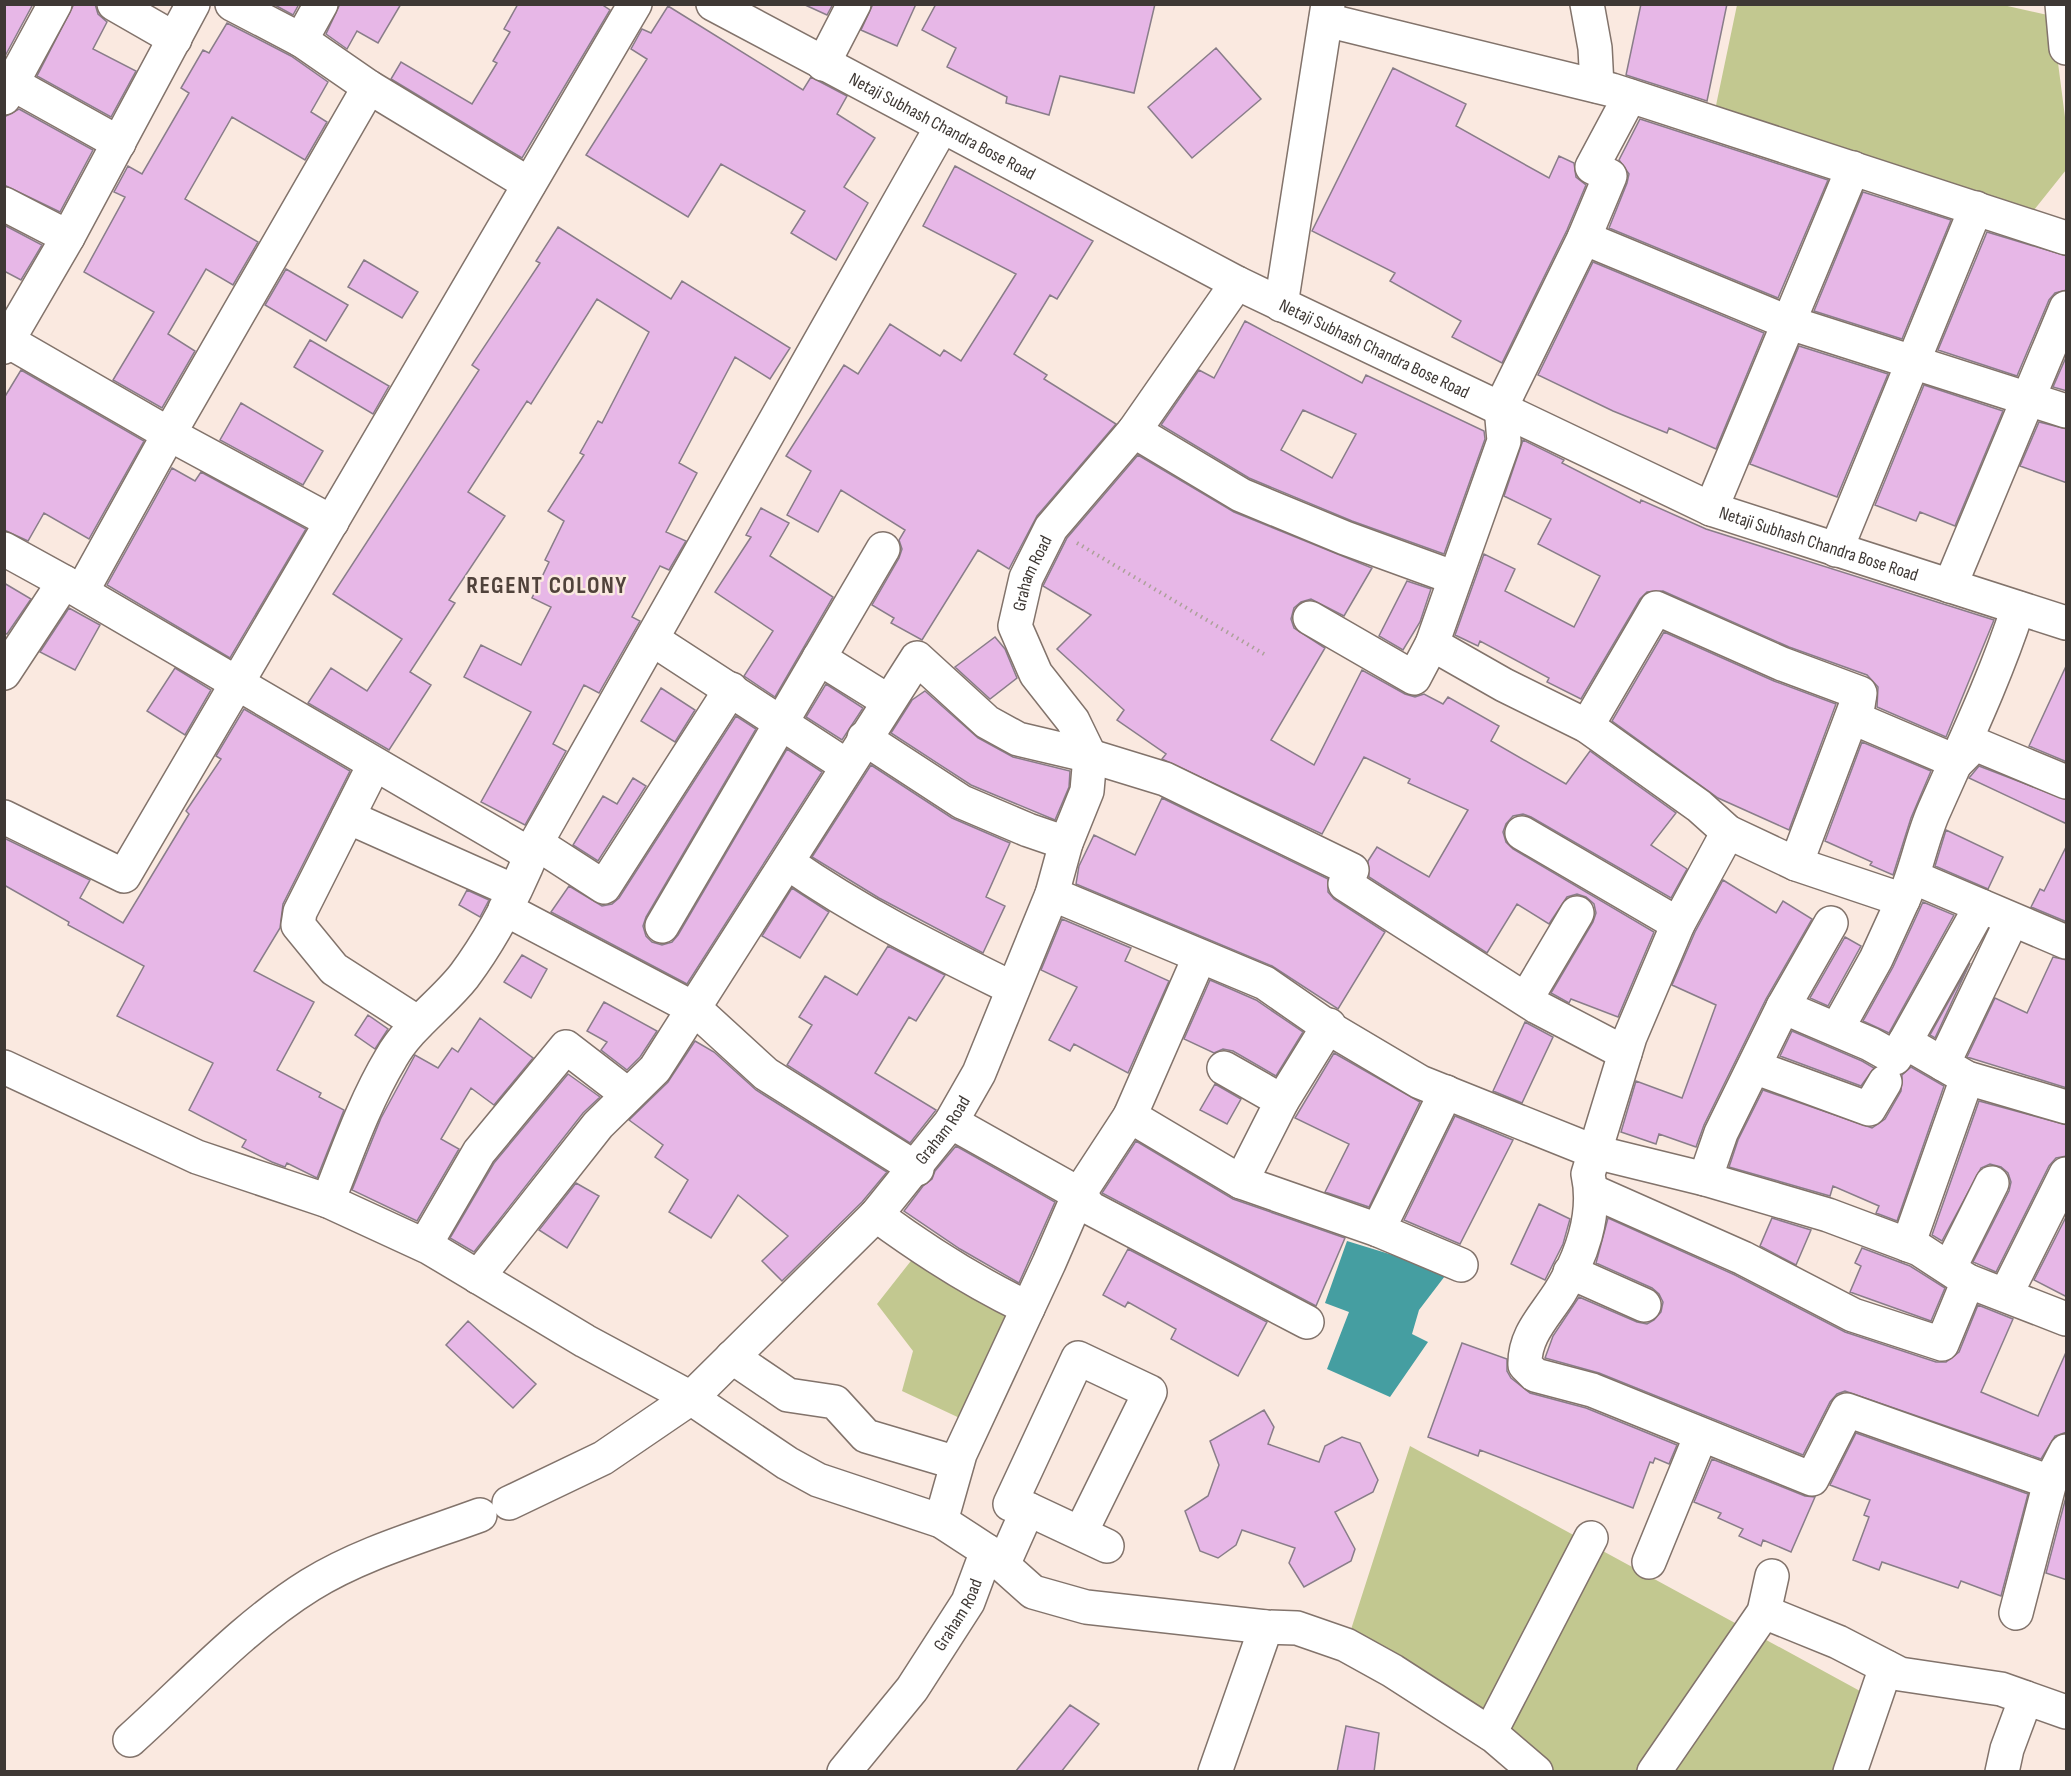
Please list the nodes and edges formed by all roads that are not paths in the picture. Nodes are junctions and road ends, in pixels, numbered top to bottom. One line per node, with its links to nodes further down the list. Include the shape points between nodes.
1 (55, 4): 17 (street)
2 (114, 4): 12 (street)
3 (194, 4): 12 (street)
4 (232, 4): 13 (street)
5 (321, 4): 13 (street)
6 (635, 4): 23 (street)
7 (713, 4): 15 (street, Netaji Subhash Chandra Bose Road)
8 (854, 4): 15 (street)
9 (1587, 4): 16 (street)
10 (2062, 4): 14 (street)
11 (1327, 12): 16 (street); 30 (street)
12 (175, 39): 21 (street)
13 (301, 40): 18 (street)
14 (2067, 48)
15 (823, 64): 20 (street, Netaji Subhash Chandra Bose Road)
16 (1597, 86): 19 (street)
17 (7, 87): 21 (street)
18 (369, 87): 23 (street); 39 (street)
19 (1630, 96): 22 (street); 27 (street, via 1592,167 1610,176)
20 (941, 128): 29 (street, Netaji Subhash Chandra Bose Road); 51 (street)
21 (119, 144): 26 (street)
22 (1853, 168): 25 (street); 32 (street)
23 (529, 184): 41 (street)
24 (4, 204): 26 (street)
25 (1976, 208): 28 (street); 34 (street)
26 (68, 237): 33 (street)
27 (1584, 238): 32 (street); 36 (street)
28 (2067, 238)
29 (1236, 283): 30 (street, Netaji Subhash Chandra Bose Road); 38 (street, Graham Road)
30 (1281, 305): 36 (street, Netaji Subhash Chandra Bose Road)
31 (2067, 308): 35 (street)
32 (1787, 322): 34 (street); 40 (street)
33 (6, 344): 39 (street)
34 (1914, 364): 35 (street); 44 (street)
35 (2030, 398): 37 (street); 47 (street)
36 (1501, 407): 40 (street, Netaji Subhash Chandra Bose Road); 45 (street, via 1504,441)
37 (2067, 411)
38 (1134, 431): 45 (street, via 1241,495); 62 (street, Graham Road, via 1051,528 1026,578 1015,626 1036,674 1073,721)
39 (169, 434): 41 (street); 46 (street)
40 (1711, 509): 44 (street, Netaji Subhash Chandra Bose Road)
41 (332, 522): 55 (street)
42 (4, 549): 46 (street)
43 (884, 549): 53 (street)
44 (1836, 550): 47 (street, Netaji Subhash Chandra Bose Road)
45 (1455, 578): 52 (street)
46 (73, 586): 54 (street); 55 (street)
47 (1950, 586): 48 (street, Netaji Subhash Chandra Bose Road)
48 (2018, 608): 50 (street, Netaji Subhash Chandra Bose Road); 63 (street)
49 (1310, 618): 52 (street, via 1414,678)
50 (2067, 623)
51 (652, 639): 56 (street); 72 (street)
52 (1432, 644): 60 (street)
53 (819, 658): 58 (street); 59 (street)
54 (4, 673)
55 (236, 685): 64 (street); 67 (street, via 124,876)
56 (731, 689): 59 (street); 72 (street, via 604,887)
57 (1860, 693): 60 (street, via 1782,664 1656,608); 63 (street, via 1856,718); 74 (street)
58 (888, 701): 61 (street); 62 (street, via 917,658 987,722 1018,739)
59 (782, 722): 65 (street); 83 (street)
60 (1587, 726): 69 (street)
61 (864, 738): 65 (street); 71 (street, via 962,802)
62 (1090, 756): 71 (street, Graham Road, via 1087,791); 87 (street, via 1165,780 1349,877)
63 (1957, 762): 66 (street, via 1974,744); 75 (street, via 1932,815)
64 (374, 765): 68 (street); 72 (street)
65 (847, 766): 73 (street)
66 (2067, 782)
67 (4, 817)
68 (348, 817): 77 (street); 90 (street, via 300,912 298,925 334,969)
69 (1728, 832): 74 (street); 82 (street)
70 (1522, 833): 82 (street)
71 (1066, 843): 76 (street, Graham Road)
72 (534, 849): 77 (street)
73 (788, 863): 86 (street, via 892,930); 89 (street)
74 (1796, 864): 75 (street)
75 (1908, 889): 78 (street); 92 (street, via 1876,959)
76 (1052, 894): 85 (street); 86 (street, Graham Road)
77 (509, 900): 89 (street); 90 (street, via 465,975)
78 (1981, 906): 80 (street); 93 (street)
79 (1577, 913): 87 (street)
80 (2012, 920): 84 (street); 98 (street)
81 (1831, 923): 88 (street)
82 (1678, 924): 94 (street)
83 (662, 926)
84 (2067, 942)
85 (1200, 958): 91 (street, via 1265,983); 104 (street)
86 (1012, 988): 105 (street, Graham Road, via 979,1073)
87 (1526, 999): 94 (street)
88 (1783, 1007): 92 (street); 96 (street)
89 (694, 1009): 101 (street, via 655,1069); 107 (street, via 766,1074)
90 (418, 1023): 114 (street, via 391,1057 370,1098)
91 (1329, 1025): 100 (street, via 1420,1082); 102 (street)
92 (1837, 1029): 93 (street, via 1895,1058)
93 (1905, 1042): 98 (street)
94 (1625, 1053): 106 (street)
95 (4, 1067): 114 (street, via 198,1158)
96 (1754, 1067): 99 (street, via 1869,1109); 109 (street, via 1721,1133)
97 (1224, 1068): 102 (street)
98 (1955, 1071): 103 (street); 118 (street)
99 (1885, 1082)
100 (1446, 1092): 106 (street); 116 (street)
101 (627, 1094): 117 (street, via 566,1047 479,1152); 122 (street)
102 (1282, 1101): 110 (street)
103 (2067, 1107)
104 (1130, 1116): 110 (street); 113 (street)
105 (951, 1122): 107 (street, Graham Road); 113 (street)
106 (1594, 1152): 109 (street); 112 (street, via 1588,1174)
107 (917, 1169): 115 (street, Graham Road)
108 (2067, 1174): 123 (street)
109 (1705, 1179): 118 (street, via 1828,1215)
110 (1241, 1182): 116 (street)
111 (1992, 1183): 121 (street)
112 (1592, 1191): 120 (street, via 1586,1239); 121 (street, via 1743,1258 1853,1315 1942,1344)
113 (1079, 1194): 125 (street); 127 (street, via 1090,1208)
114 (327, 1201): 122 (street, via 430,1248)
115 (876, 1215): 125 (street, via 933,1257); 128 (street, Graham Road)
116 (1378, 1230): 119 (street)
117 (429, 1238)
118 (1908, 1245): 121 (street)
119 (1461, 1265)
120 (1570, 1272): 124 (street); 130 (street, via 1538,1321 1525,1353 1525,1365 1535,1375 1592,1390)
121 (1959, 1274): 123 (street)
122 (478, 1277): 129 (street)
123 (2006, 1294): 126 (street)
124 (1644, 1305)
125 (1028, 1308): 132 (street)
126 (2067, 1319)
127 (1307, 1322)
128 (732, 1358): 129 (street, Graham Road); 132 (street, via 788,1395 834,1402 866,1436)
129 (691, 1398): 134 (street, Graham Road, via 603,1458); 137 (street, via 818,1480)
130 (1701, 1435): 133 (street, via 1812,1479 1847,1410); 140 (street)
131 (2067, 1451): 133 (street)
132 (957, 1463): 137 (street)
133 (2050, 1482): 143 (street)
134 (509, 1503)
135 (1028, 1509): 135 (street, via 1094,1539 1150,1392 1078,1358 1010,1504); 139 (street, Graham Road)
136 (480, 1515): 149 (street, via 358,1560 310,1585 256,1625)
137 (941, 1521): 139 (street)
138 (1591, 1538): 148 (street)
139 (995, 1558): 144 (street, via 1033,1592 1086,1607); 150 (street, Graham Road, via 912,1689)
140 (1649, 1562)
141 (1772, 1576): 142 (street)
142 (1764, 1612): 145 (street, via 1838,1642); 153 (street)
143 (2016, 1613)
144 (1266, 1627): 148 (street, via 1297,1628 1346,1645); 151 (street)
145 (1886, 1667): 146 (street, via 1900,1674 2001,1689); 154 (street)
146 (2026, 1698): 147 (street); 155 (street)
147 (2067, 1712)
148 (1490, 1733): 152 (street)
149 (130, 1740)
150 (844, 1772)
151 (1215, 1772)
152 (1536, 1772)
153 (1654, 1772)
154 (1850, 1772)
155 (2002, 1772)

